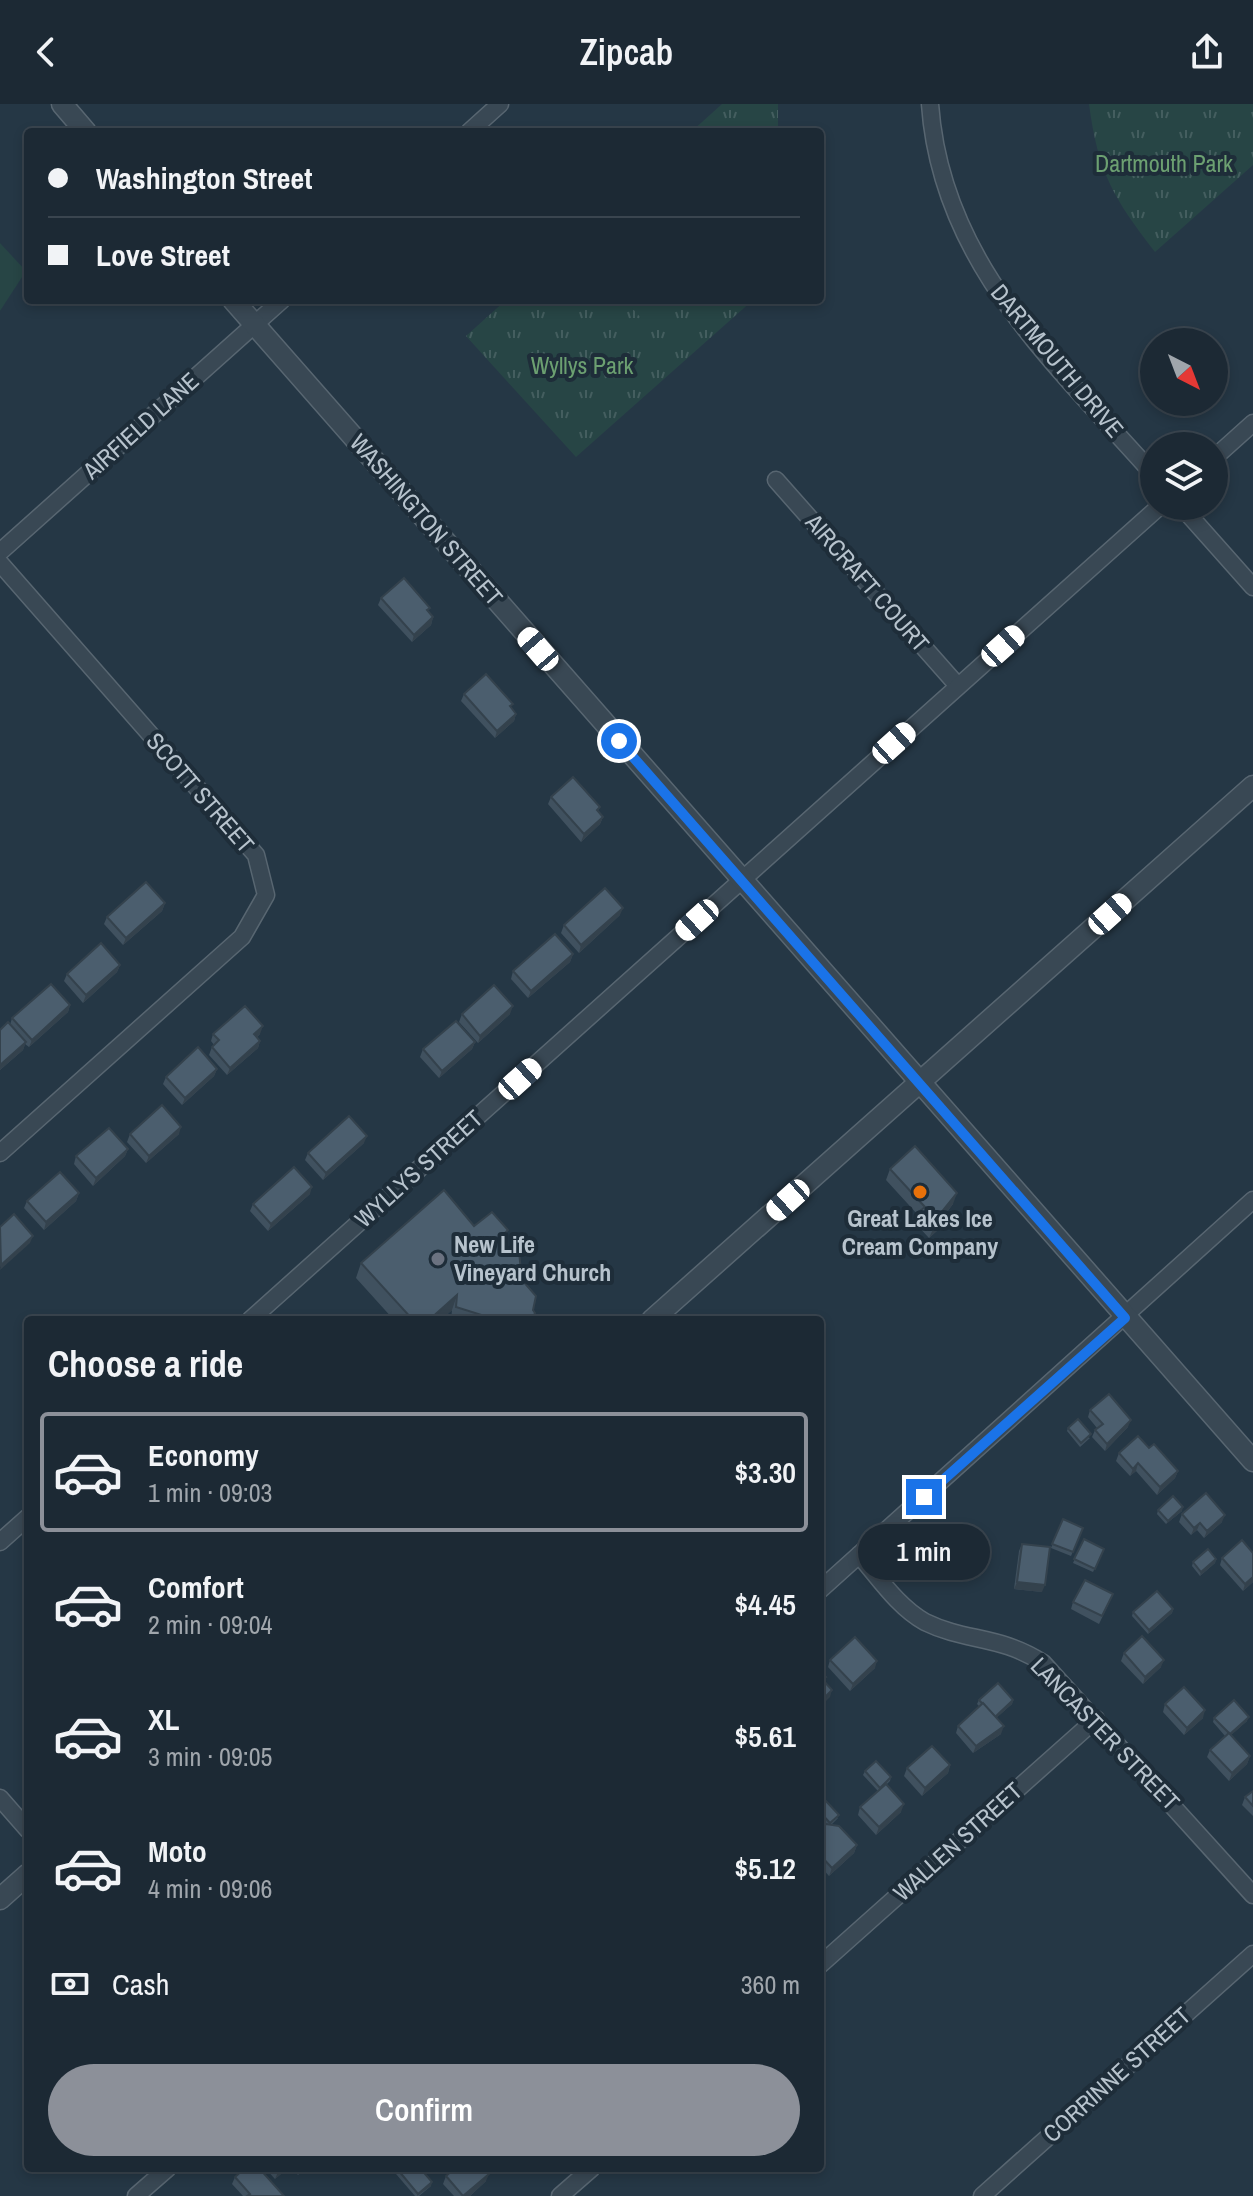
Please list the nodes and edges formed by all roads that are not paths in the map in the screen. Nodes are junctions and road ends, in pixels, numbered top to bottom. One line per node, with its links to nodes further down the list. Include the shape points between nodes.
1 (62, 104): 4 (street)
2 (500, 104): 5 (street)
3 (930, 104): 11 (street, DARTMOUTH DRIVE, via 940,174 979,266 1010,312)
4 (83, 128)
5 (473, 128)
6 (236, 304): 8 (street, WASHINGTON STREET)
7 (277, 304): 8 (street, AIRFIELD LANE)
8 (254, 324): 15 (street, AIRFIELD LANE); 20 (street, WASHINGTON STREET)
9 (1253, 423): 10 (street)
10 (1228, 445)
11 (1140, 459)
12 (776, 480): 18 (street, AIRCRAFT COURT)
13 (1144, 520): 18 (street, WYLLYS STREET)
14 (1193, 520): 17 (street)
15 (0, 552)
16 (0, 563): 22 (street, SCOTT STREET, via 256,855 266,895 242,937)
17 (1253, 587)
18 (958, 686): 20 (street, WYLLYS STREET)
19 (1253, 786): 21 (street)
20 (741, 881): 21 (street, WASHINGTON STREET); 24 (street, WYLLYS STREET)
21 (918, 1084): 25 (street); 26 (street, WASHINGTON STREET)
22 (0, 1153)
23 (1253, 1200): 26 (street)
24 (254, 1316)
25 (657, 1316)
26 (1125, 1318): 27 (street, WASHINGTON STREET); 30 (street)
27 (1253, 1461)
28 (24, 1521): 29 (street)
29 (0, 1542)
30 (859, 1555): 31 (street); 32 (street, LANCASTER STREET, via 906,1610 943,1629 1024,1650)
31 (824, 1586)
32 (1096, 1719): 36 (street, LANCASTER STREET); 39 (street, WALLEN STREET)
33 (0, 1798): 34 (street)
34 (24, 1825)
35 (24, 1878): 37 (street)
36 (1253, 1895)
37 (0, 1899)
38 (1253, 1954): 44 (street, CORRINNE STREET)
39 (824, 1961)
40 (163, 2172): 42 (street)
41 (587, 2172): 43 (street)
42 (136, 2196)
43 (560, 2196)
44 (982, 2196)

